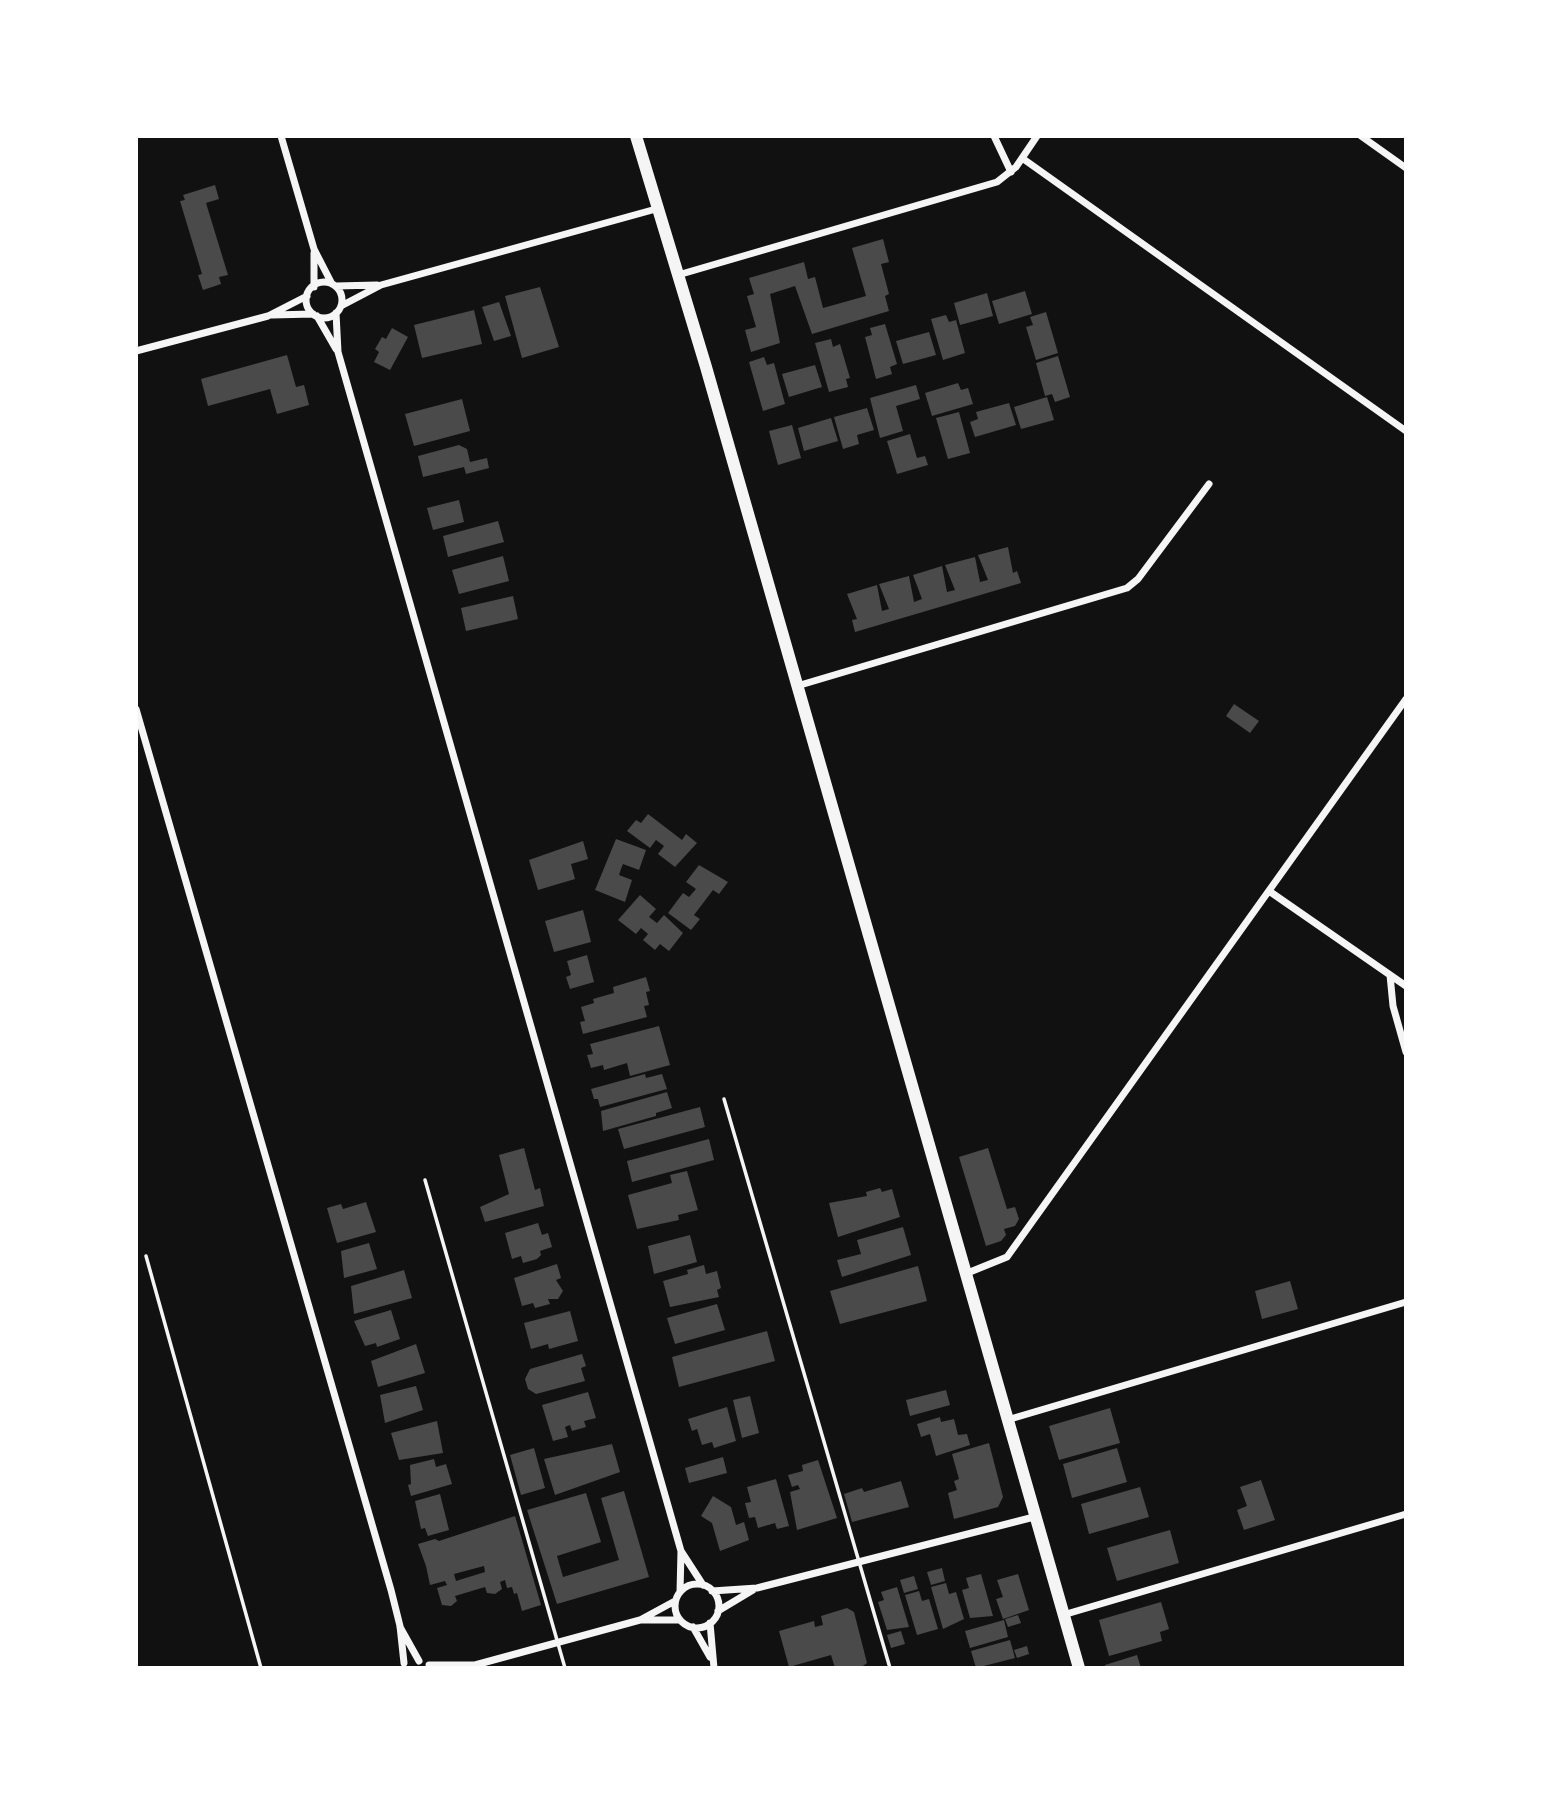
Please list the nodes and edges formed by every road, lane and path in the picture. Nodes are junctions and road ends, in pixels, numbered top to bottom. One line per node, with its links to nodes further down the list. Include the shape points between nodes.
1 (281, 136): 10 (street)
2 (636, 136): 9 (main road)
3 (994, 136): 8 (street)
4 (1037, 136): 6 (street)
5 (1361, 136): 7 (street)
6 (1022, 158): 8 (street); 22 (street)
7 (1405, 168)
8 (1011, 172): 11 (street, via 997,182)
9 (656, 209): 11 (main road); 12 (street)
10 (314, 249): 13 (street); 14 (street)
11 (677, 276): 24 (main road)
12 (381, 285): 13 (street); 16 (street)
13 (334, 286): 14 (street, via 323,282); 16 (street, via 342,298)
14 (314, 287): 15 (street)
15 (307, 296): 18 (street); 19 (street)
16 (341, 306): 17 (street)
17 (336, 313): 18 (street, via 326,318); 21 (street)
18 (315, 315): 19 (street); 21 (street)
19 (268, 316): 20 (street)
20 (136, 351)
21 (338, 352): 39 (street)
22 (1405, 431)
23 (1209, 484): 24 (street, via 1127,588)
24 (797, 686): 34 (main road)
25 (1405, 699): 27 (street)
26 (136, 709): 51 (street)
27 (1269, 891): 28 (street); 34 (street, via 1007,1257)
28 (1390, 975): 29 (street); 30 (street)
29 (1405, 986)
30 (1405, 1052)
31 (724, 1099): 40 (lane)
32 (425, 1180): 53 (lane)
33 (146, 1256): 59 (lane)
34 (964, 1274): 36 (main road)
35 (1405, 1302): 36 (street)
36 (1007, 1420): 38 (main road)
37 (1405, 1514): 47 (street)
38 (1034, 1517): 40 (street); 47 (main road)
39 (681, 1551): 41 (street); 44 (street)
40 (860, 1562): 42 (street); 61 (lane)
41 (703, 1585): 43 (street); 44 (street)
42 (757, 1588): 43 (street); 46 (street)
43 (712, 1591): 46 (street)
44 (680, 1592): 45 (street)
45 (675, 1601): 48 (street); 49 (street)
46 (718, 1611): 50 (street)
47 (1063, 1615): 62 (main road)
48 (640, 1620): 49 (street); 53 (street)
49 (680, 1620): 52 (street)
50 (710, 1623): 52 (street); 55 (street)
51 (400, 1626): 54 (street); 56 (street)
52 (693, 1627): 55 (street)
53 (558, 1642): 58 (street); 60 (lane)
54 (419, 1661): 56 (street); 57 (street)
55 (713, 1664)
56 (401, 1665)
57 (430, 1666): 58 (street)
58 (473, 1666)
59 (261, 1668)
60 (565, 1668)
61 (890, 1668)
62 (1079, 1668)

